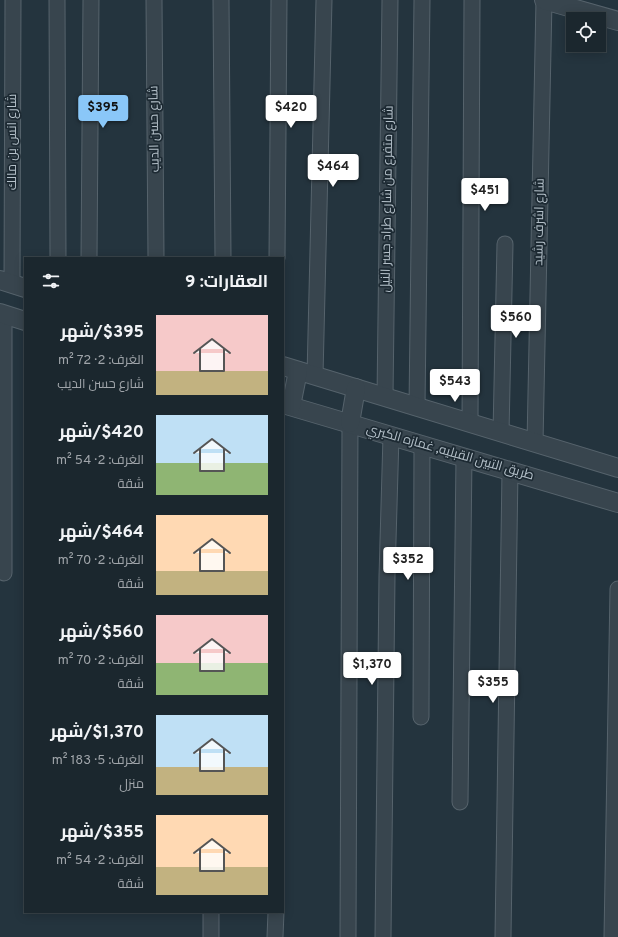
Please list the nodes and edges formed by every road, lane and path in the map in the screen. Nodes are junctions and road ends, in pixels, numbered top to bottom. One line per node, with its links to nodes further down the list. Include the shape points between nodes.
1 (13, 0): 19 (street, شارع انس بن مالك)
2 (57, 0): 14 (street)
3 (91, 0): 15 (street)
4 (154, 0): 16 (street, شارع حسن الديب)
5 (221, 0): 17 (street)
6 (279, 0): 18 (street)
7 (324, 0): 23 (street)
8 (390, 0): 25 (street, شارع متفرع من شارع طراد جسر النيل)
9 (422, 0): 27 (street)
10 (472, 0): 28 (street)
11 (544, 0): 12 (street); 32 (street, شارع اشرف رشيد)
12 (618, 21)
13 (505, 244): 30 (street)
14 (58, 257)
15 (89, 257)
16 (156, 257)
17 (223, 257)
18 (277, 257)
19 (12, 284)
20 (2, 313): 21 (street); 38 (street)
21 (24, 321)
22 (290, 369): 23 (street); 26 (street)
23 (315, 376): 24 (street)
24 (356, 388): 25 (street); 29 (street)
25 (385, 397): 27 (street)
26 (287, 405): 29 (street, طريق التبين القبليه, غمازه الكبري)
27 (417, 407): 28 (street)
28 (470, 423): 30 (street)
29 (350, 424): 31 (street, طريق التبين القبليه, غمازه الكبري); 46 (street)
30 (501, 433): 32 (street)
31 (391, 436): 33 (street, طريق التبين القبليه, غمازه الكبري); 47 (street)
32 (535, 443): 35 (street)
33 (422, 444): 34 (street, طريق التبين القبليه, غمازه الكبري); 40 (street)
34 (464, 457): 36 (street, طريق التبين القبليه, غمازه الكبري); 41 (street)
35 (618, 468)
36 (510, 471): 37 (street, طريق التبين القبليه, غمازه الكبري); 48 (street)
37 (618, 502)
38 (4, 573)
39 (618, 589): 49 (street)
40 (420, 717)
41 (460, 802)
42 (211, 913): 44 (street)
43 (276, 913): 45 (street)
44 (211, 937)
45 (275, 937)
46 (348, 937)
47 (383, 937)
48 (503, 937)
49 (612, 937)

